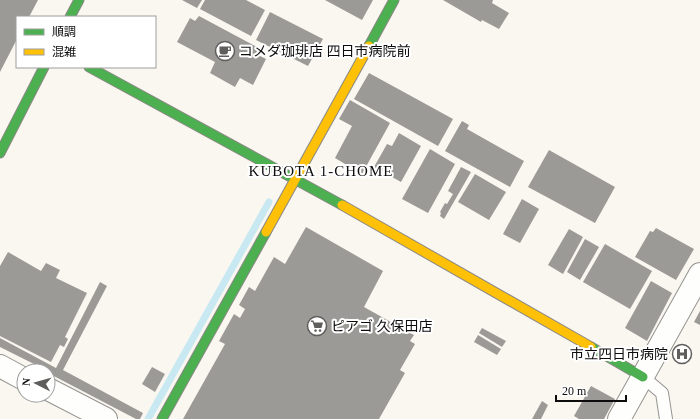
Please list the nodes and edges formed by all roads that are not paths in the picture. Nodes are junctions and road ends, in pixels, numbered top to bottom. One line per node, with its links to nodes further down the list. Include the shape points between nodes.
1 (79, 0): 3 (street)
2 (394, 0): 7 (street)
3 (71, 16)
4 (43, 68): 6 (street)
5 (91, 68): 7 (street)
6 (0, 153)
7 (294, 178): 11 (street); 14 (street)
8 (700, 274): 11 (street)
9 (0, 366): 10 (street)
10 (16, 375)
11 (643, 377): 15 (street); 16 (lane, via 662,393)
12 (56, 393): 13 (street)
13 (106, 419)
14 (162, 419)
15 (619, 419)
16 (666, 419)

